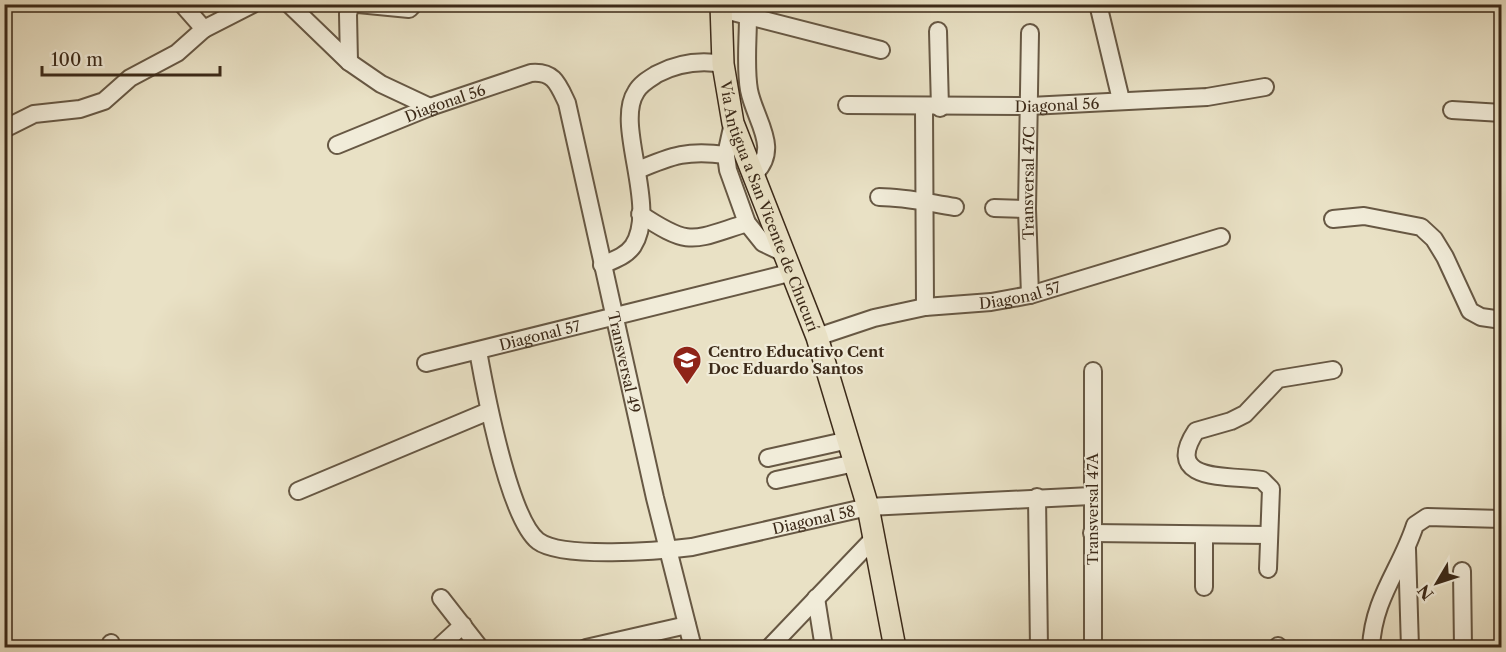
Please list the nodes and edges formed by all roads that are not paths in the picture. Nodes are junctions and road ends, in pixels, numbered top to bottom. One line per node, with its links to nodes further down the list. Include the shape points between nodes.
1 (182, 4): 10 (street)
2 (253, 4): 10 (street)
3 (289, 4): 14 (street)
4 (351, 4): 14 (street)
5 (358, 4): 7 (street)
6 (1098, 4): 18 (street)
7 (412, 7)
8 (721, 7): 9 (street); 15 (main road, Vía Antigua a San Vicente de Chucurí)
9 (748, 16): 13 (street); 30 (street, via 749,90 767,147 763,164)
10 (208, 27): 26 (street, via 177,52 130,78 104,101 80,109 34,114)
11 (938, 31): 22 (street)
12 (1030, 33): 20 (street, Transversal 47C)
13 (881, 50)
14 (349, 62): 21 (street, via 381,84)
15 (723, 64): 25 (main road, Vía Antigua a San Vicente de Chucurí); 29 (street, via 703,61 669,68 648,79 635,92 630,110)
16 (554, 76): 21 (street, Diagonal 56, via 531,73); 41 (street, Transversal 49, via 567,103)
17 (1265, 87): 18 (street, Diagonal 56, via 1207,97)
18 (1121, 100): 20 (street, Diagonal 56)
19 (847, 105): 22 (street, Diagonal 56)
20 (1030, 106): 22 (street, Diagonal 56); 35 (street, Transversal 47C)
21 (430, 107): 27 (street, Diagonal 56)
22 (932, 108): 32 (street)
23 (1452, 110): 24 (street)
24 (1502, 113)
25 (733, 123): 28 (street); 30 (main road, Vía Antigua a San Vicente de Chucurí)
26 (4, 129)
27 (337, 145)
28 (726, 155): 29 (street, via 696,151); 38 (street, via 733,188)
29 (638, 170): 36 (street)
30 (753, 175): 40 (main road, Vía Antigua a San Vicente de Chucurí)
31 (879, 197): 32 (street, via 910,197)
32 (926, 203): 33 (street); 43 (street)
33 (955, 207)
34 (994, 208): 35 (street)
35 (1027, 209): 42 (street, Transversal 47C)
36 (640, 214): 38 (street, via 683,238 696,239); 41 (street, via 634,245 623,256)
37 (1333, 219): 45 (street, via 1364,216 1421,227 1445,257 1470,310 1481,317)
38 (747, 223): 40 (street, via 763,243)
39 (1221, 237): 42 (street, Diagonal 57)
40 (790, 263): 44 (street, Diagonal 57); 46 (main road, Vía Antigua a San Vicente de Chucurí)
41 (602, 265): 44 (street, Transversal 49)
42 (1030, 295): 43 (street, Diagonal 57)
43 (925, 307): 46 (street, Diagonal 57, via 874,318)
44 (614, 317): 47 (street, Diagonal 57); 66 (street, Transversal 49)
45 (1502, 320)
46 (817, 337): 52 (main road, Vía Antigua a San Vicente de Chucurí)
47 (478, 351): 48 (street, Diagonal 57); 51 (street)
48 (426, 363)
49 (1334, 370): 63 (street, via 1278,379 1245,414 1196,431 1189,442 1187,455 1202,475 1262,480 1270,489)
50 (1093, 371): 57 (street, Transversal 47A)
51 (489, 411): 56 (street); 66 (street, Diagonal 58, via 518,509 538,541 554,549 578,552)
52 (849, 440): 53 (street); 54 (main road, Vía Antigua a San Vicente de Chucurí)
53 (768, 458)
54 (855, 463): 55 (street); 59 (main road, Vía Antigua a San Vicente de Chucurí)
55 (776, 480)
56 (298, 491)
57 (1091, 496): 58 (street, Diagonal 58); 61 (street, Transversal 47A)
58 (1037, 497): 59 (street, Diagonal 58); 81 (street)
59 (868, 507): 64 (main road, Vía Antigua a San Vicente de Chucurí); 66 (street, Diagonal 58)
60 (1502, 519): 65 (street, via 1427,517 1415,525)
61 (1092, 532): 62 (street); 82 (street, Transversal 47A)
62 (1204, 535): 63 (street); 69 (street)
63 (1268, 536): 67 (street)
64 (875, 537): 71 (street); 80 (main road, Vía Antigua a San Vicente de Chucurí)
65 (1407, 549): 83 (street, via 1381,597); 84 (street)
66 (667, 550): 72 (street, Transversal 49)
67 (1268, 569)
68 (1462, 571): 85 (street)
69 (1204, 587)
70 (441, 598): 73 (street)
71 (816, 598): 78 (street); 79 (street)
72 (687, 625): 76 (street); 77 (street, Transversal 49)
73 (463, 626): 74 (street); 75 (street)
74 (438, 648)
75 (480, 648)
76 (586, 648)
77 (693, 648)
78 (769, 648)
79 (824, 648)
80 (895, 648)
81 (1039, 648)
82 (1093, 648)
83 (1371, 648)
84 (1410, 648)
85 (1463, 648)

